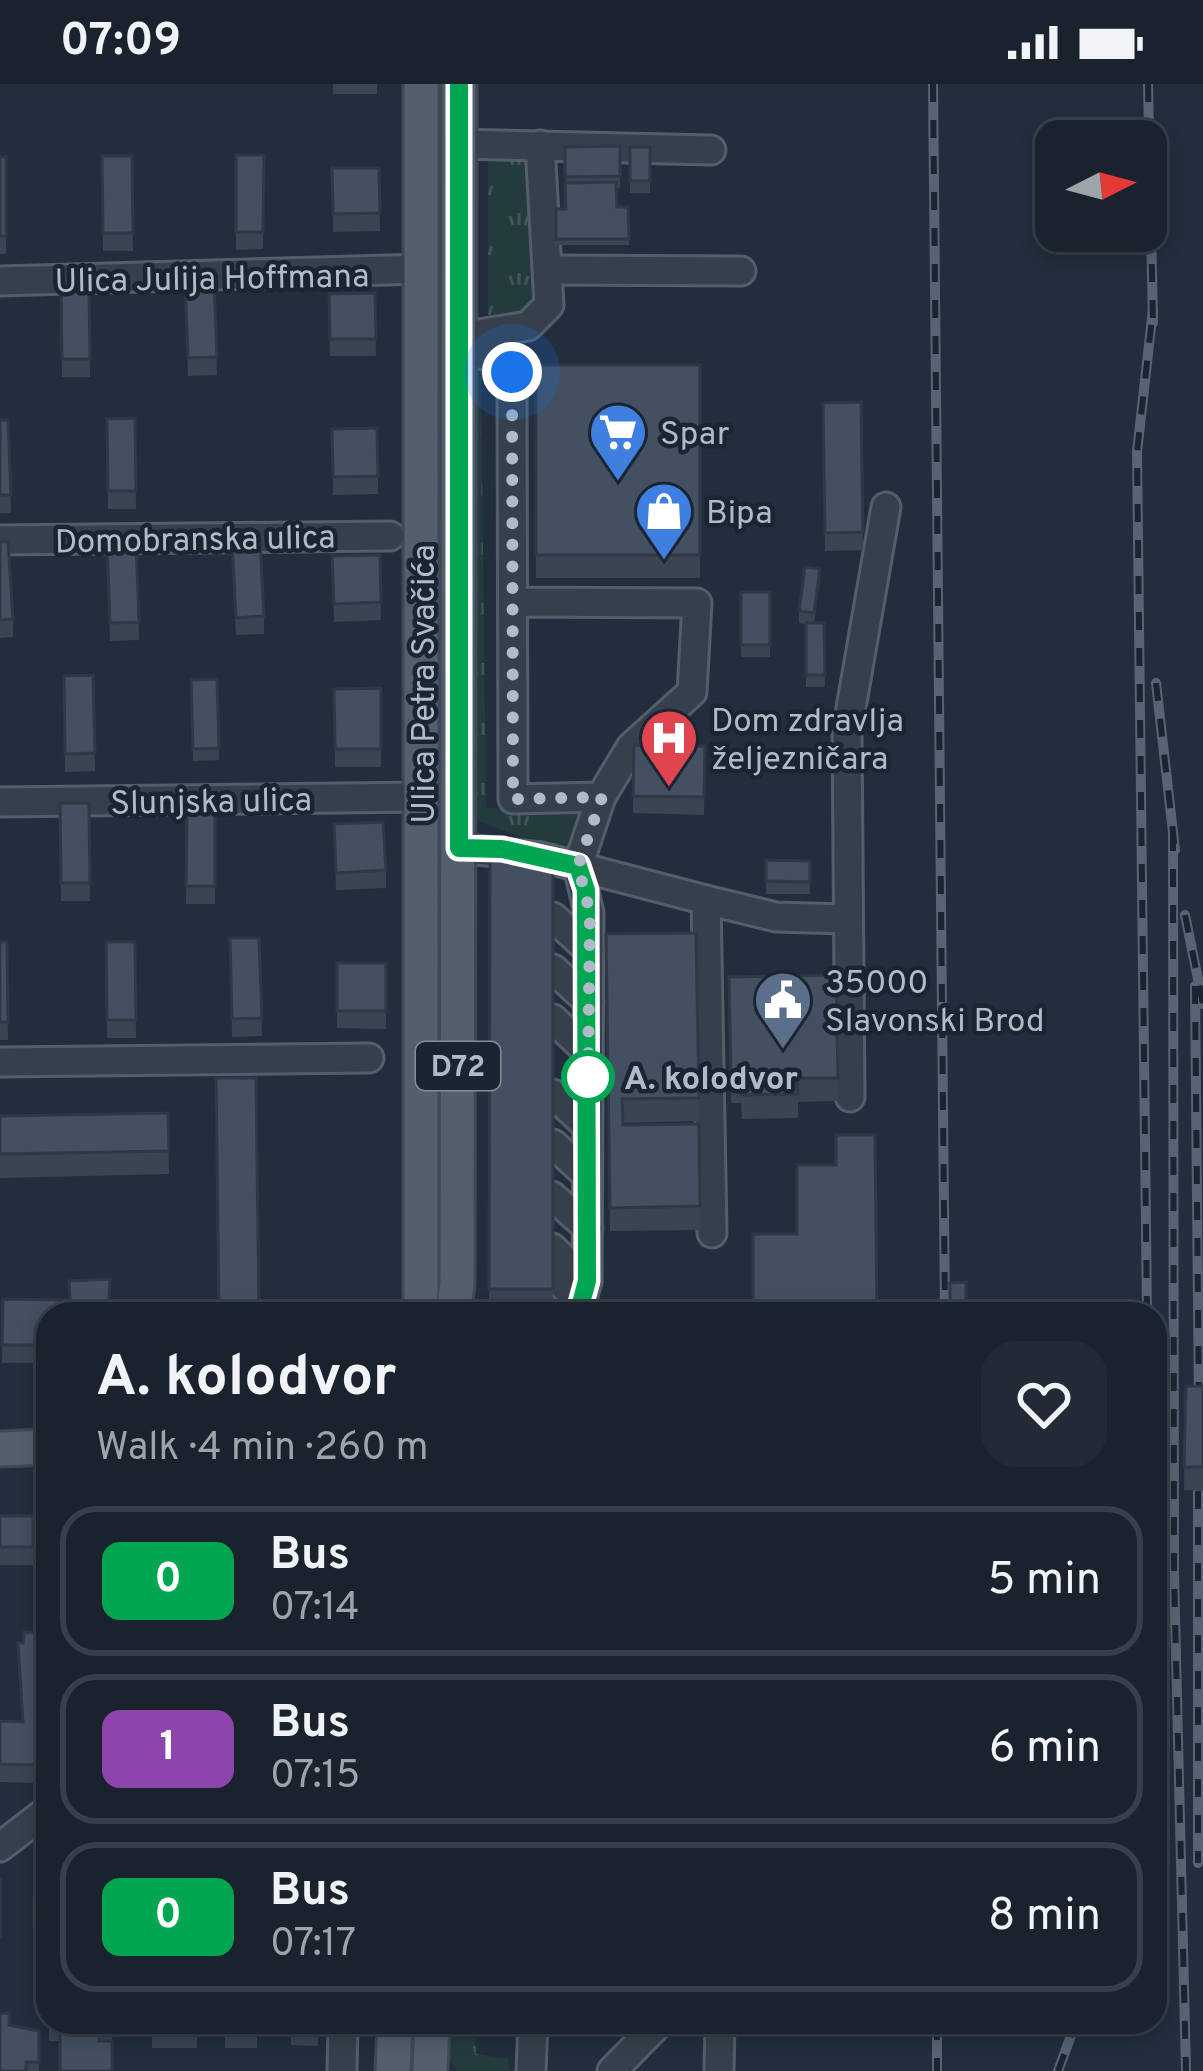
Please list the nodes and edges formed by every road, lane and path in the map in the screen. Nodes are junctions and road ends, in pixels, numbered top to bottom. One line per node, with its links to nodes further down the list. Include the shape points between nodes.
1 (421, 84): 6 (main road, Ulica Petra Svačića / D72)
2 (459, 84): 3 (main road, Ulica Petra Svačića / D72)
3 (459, 144): 4 (street); 10 (main road, Ulica Petra Svačića / D72)
4 (540, 145): 5 (street); 7 (street)
5 (711, 150)
6 (423, 269): 9 (street, Ulica Julija Hoffmana); 15 (main road, Ulica Petra Svačića / D72)
7 (548, 270): 8 (street); 10 (street, via 549,305 528,326)
8 (741, 271)
9 (0, 280)
10 (460, 344): 14 (street, via 510,363); 18 (main road, Ulica Petra Svačića / D72)
11 (886, 507): 21 (street, via 847,730)
12 (390, 536): 13 (street, Domobranska ulica)
13 (0, 540)
14 (514, 602): 16 (street, via 513,799); 16 (street, via 697,602 692,692 631,747)
15 (422, 797): 17 (street, Slunjska ulica); 33 (main road, Ulica Petra Svačića / D72)
16 (602, 797): 19 (street)
17 (0, 802)
18 (459, 848): 19 (street); 34 (main road, Ulica Petra Svačića / D72)
19 (578, 866): 20 (street); 23 (street, via 590,913)
20 (706, 900): 21 (street); 31 (street)
21 (846, 920): 27 (street)
22 (553, 928): 23 (street)
23 (589, 961): 24 (street)
24 (588, 1038): 24 (street, via 553,1006); 28 (street)
25 (369, 1058): 26 (street)
26 (0, 1062)
27 (850, 1097)
28 (587, 1139): 28 (street, via 553,1107); 30 (street)
29 (553, 1185): 30 (street)
30 (588, 1216): 32 (street)
31 (712, 1233)
32 (584, 1289): 32 (street, via 552,1249)
33 (416, 1302)
34 (458, 1302)
35 (36, 1448): 36 (main road)
36 (0, 1449)
37 (36, 1819): 38 (street)
38 (0, 1847)
39 (343, 2034): 45 (street)
40 (395, 2034): 46 (main road)
41 (432, 2034): 47 (main road)
42 (533, 2034): 48 (street)
43 (648, 2034): 49 (street)
44 (720, 2034): 50 (street)
45 (342, 2071)
46 (393, 2071)
47 (430, 2071)
48 (531, 2071)
49 (612, 2071)
50 (719, 2071)

